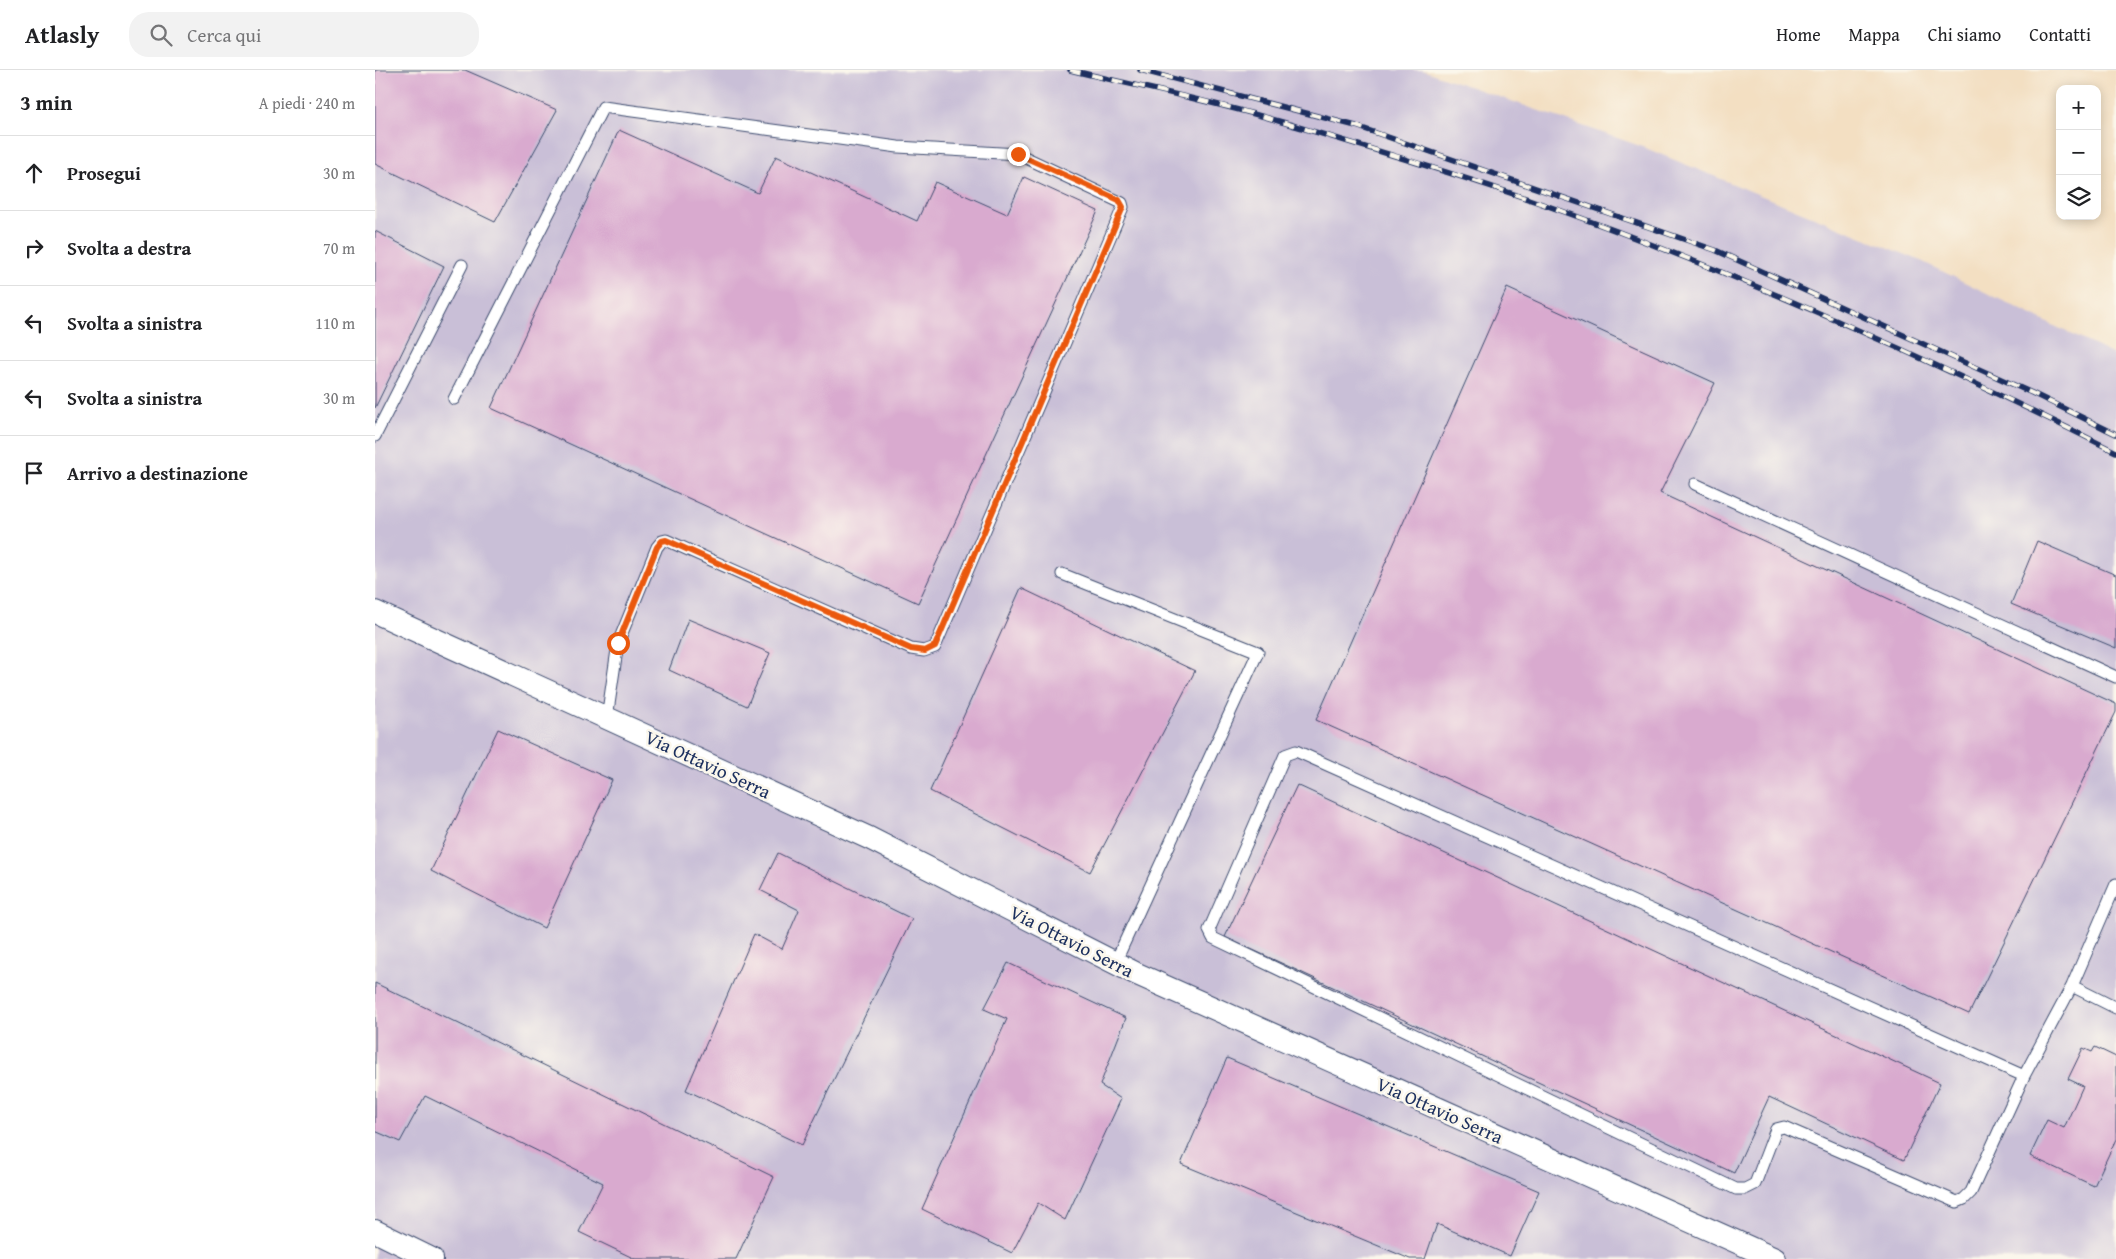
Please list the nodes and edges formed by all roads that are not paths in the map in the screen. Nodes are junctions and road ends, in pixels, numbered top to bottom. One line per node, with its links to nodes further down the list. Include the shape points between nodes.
1 (462, 264): 3 (lane)
2 (454, 399): 8 (lane, via 603,107 898,147 1018,154 1122,203 935,646 925,651 911,649 666,540 657,547 618,643)
3 (375, 436)
4 (1695, 484): 7 (lane)
5 (1062, 574): 10 (lane, via 1258,652)
6 (375, 612): 8 (street, Via Ottavio Serra)
7 (2116, 677)
8 (607, 718): 10 (street, Via Ottavio Serra, via 869,838)
9 (2116, 884): 11 (lane)
10 (1115, 963): 16 (street, Via Ottavio Serra)
11 (2072, 986): 12 (lane); 13 (lane)
12 (2116, 1008)
13 (2024, 1076): 13 (lane, via 1296,751 1285,755 1209,930 1213,938 1736,1189 1755,1184 1776,1129 1784,1127 1957,1202 1971,1192)
14 (375, 1231): 15 (street)
15 (432, 1259)
16 (1775, 1259)

